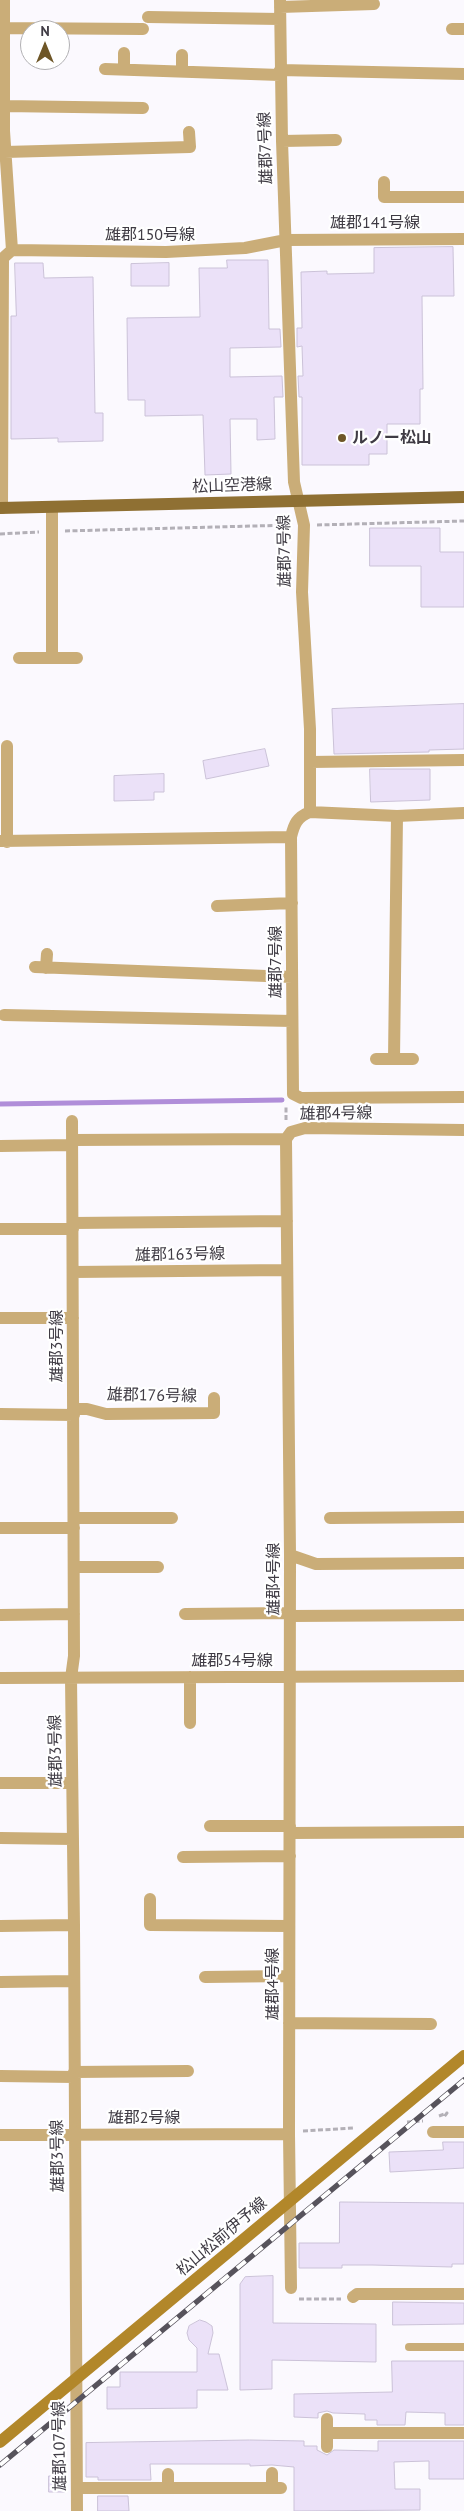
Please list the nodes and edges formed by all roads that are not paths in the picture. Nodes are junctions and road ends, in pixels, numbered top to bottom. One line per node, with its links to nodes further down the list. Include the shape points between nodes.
1 (4, 0): 4 (street)
2 (374, 4): 3 (street)
3 (280, 9): 4 (street, via 146,23); 10 (street, 雄郡7号線)
4 (4, 28): 12 (street)
5 (124, 53): 8 (street)
6 (182, 55): 9 (street)
7 (105, 69): 8 (street)
8 (124, 69): 9 (street)
9 (182, 71): 10 (street)
10 (280, 72): 11 (street); 18 (street, 雄郡7号線)
11 (464, 74)
12 (2, 80): 13 (street)
13 (4, 106): 14 (street); 15 (street)
14 (142, 108)
15 (2, 131): 19 (street)
16 (189, 132): 19 (street, via 190,147)
17 (336, 140): 18 (street)
18 (282, 141): 23 (street, 雄郡7号線)
19 (5, 152): 24 (street)
20 (384, 182): 21 (street, via 384,197)
21 (464, 197)
22 (464, 239): 23 (street, 雄郡141号線)
23 (286, 240): 24 (street, 雄郡150号線, via 245,248); 26 (street, 雄郡7号線, via 294,482)
24 (5, 255): 28 (street)
25 (464, 497): 26 (main road, 松山空港線)
26 (298, 500): 27 (main road, 松山空港線); 34 (street, 雄郡7号線, via 304,525 302,592)
27 (52, 507): 28 (main road, 松山空港線); 30 (street)
28 (1, 508)
29 (19, 658): 30 (street)
30 (52, 658): 31 (street)
31 (77, 658)
32 (7, 746): 39 (street)
33 (464, 760): 34 (street)
34 (310, 762): 35 (street, 雄郡7号線)
35 (310, 812): 37 (street); 38 (street, 雄郡7号線, via 301,815 294,824)
36 (464, 813): 37 (street)
37 (397, 816): 47 (street)
38 (292, 837): 39 (street); 40 (street, 雄郡7号線)
39 (4, 841)
40 (292, 903): 41 (street); 43 (street, 雄郡7号線)
41 (217, 906)
42 (47, 954): 43 (street, via 40,968)
43 (292, 977): 45 (street, 雄郡7号線)
44 (4, 1015): 45 (street)
45 (292, 1022): 49 (street, 雄郡7号線, via 293,1094 301,1098)
46 (376, 1059): 47 (street)
47 (394, 1059): 48 (street)
48 (413, 1060)
49 (464, 1097)
50 (72, 1121): 53 (street, 雄郡3号線)
51 (464, 1130): 52 (street, 雄郡4号線, via 305,1128)
52 (289, 1135): 53 (street); 55 (street, 雄郡4号線)
53 (72, 1143): 54 (street); 56 (street, 雄郡3号線)
54 (0, 1146)
55 (287, 1221): 56 (street); 58 (street, 雄郡4号線)
56 (72, 1226): 57 (street); 59 (street, 雄郡3号線)
57 (0, 1229)
58 (287, 1270): 59 (street, 雄郡163号線); 70 (street, 雄郡4号線)
59 (73, 1272): 61 (street, 雄郡3号線)
60 (0, 1318): 61 (street)
61 (73, 1318): 63 (street, 雄郡3号線)
62 (214, 1398): 63 (street, 雄郡176号線, via 214,1413 106,1414 87,1409)
63 (74, 1412): 64 (street); 68 (street, 雄郡3号線)
64 (0, 1414)
65 (464, 1517): 67 (street)
66 (172, 1518): 68 (street)
67 (330, 1518)
68 (74, 1523): 69 (street); 72 (street, 雄郡3号線)
69 (0, 1528)
70 (290, 1555): 71 (street, via 316,1564); 77 (street, 雄郡4号線)
71 (464, 1563)
72 (74, 1567): 73 (street); 74 (street, 雄郡3号線)
73 (158, 1567)
74 (74, 1614): 76 (street); 83 (street, 雄郡3号線)
75 (185, 1614): 77 (street)
76 (0, 1615)
77 (290, 1615): 78 (street); 79 (street, 雄郡4号線)
78 (464, 1615)
79 (290, 1676): 80 (street, 雄郡54号線); 81 (street, 雄郡54号線); 88 (street, 雄郡4号線)
80 (464, 1676)
81 (190, 1677): 83 (street, 雄郡54号線); 84 (street)
82 (0, 1678): 83 (street, 雄郡54号線)
83 (71, 1678): 86 (street, 雄郡3号線)
84 (190, 1722)
85 (0, 1783): 86 (street)
86 (72, 1783): 91 (street, 雄郡3号線)
87 (210, 1826): 88 (street)
88 (290, 1829): 89 (street); 92 (street, 雄郡4号線)
89 (464, 1832)
90 (0, 1838): 91 (street)
91 (73, 1839): 95 (street, 雄郡3号線)
92 (290, 1856): 93 (street); 97 (street, 雄郡4号線)
93 (183, 1857)
94 (150, 1899): 97 (street, via 150,1925)
95 (74, 1925): 96 (street); 100 (street, 雄郡3号線)
96 (0, 1926)
97 (289, 1926): 98 (street, 雄郡4号線)
98 (289, 1976): 99 (street); 103 (street, 雄郡4号線)
99 (205, 1977)
100 (74, 1981): 101 (street); 106 (street, 雄郡3号線)
101 (0, 1982)
102 (420, 2010): 103 (street, via 426,2024)
103 (289, 2023): 110 (street, 雄郡4号線)
104 (464, 2056): 113 (main road, 松山松前伊予線)
105 (188, 2071): 106 (street)
106 (74, 2075): 107 (street); 111 (street, 雄郡3号線)
107 (0, 2076)
108 (433, 2132): 109 (street)
109 (464, 2132)
110 (293, 2133): 111 (street, 雄郡2号線); 113 (street, 雄郡4号線)
111 (74, 2134): 112 (street, 雄郡2号線); 119 (street, 雄郡3号線)
112 (0, 2135)
113 (290, 2201): 114 (street, 雄郡4号線); 119 (main road, 松山松前伊予線)
114 (292, 2288)
115 (464, 2294): 116 (street, via 357,2294)
116 (353, 2297)
117 (409, 2347): 118 (lane)
118 (464, 2347)
119 (76, 2380): 123 (main road, 松山松前伊予線); 127 (street, 雄郡107号線)
120 (327, 2419): 121 (street)
121 (327, 2433): 122 (street); 124 (street)
122 (464, 2433)
123 (0, 2442)
124 (327, 2447)
125 (272, 2473): 128 (street, via 277,2488)
126 (168, 2474): 128 (street)
127 (77, 2488): 128 (street); 129 (street, 雄郡107号線)
128 (168, 2488)
129 (77, 2511)

